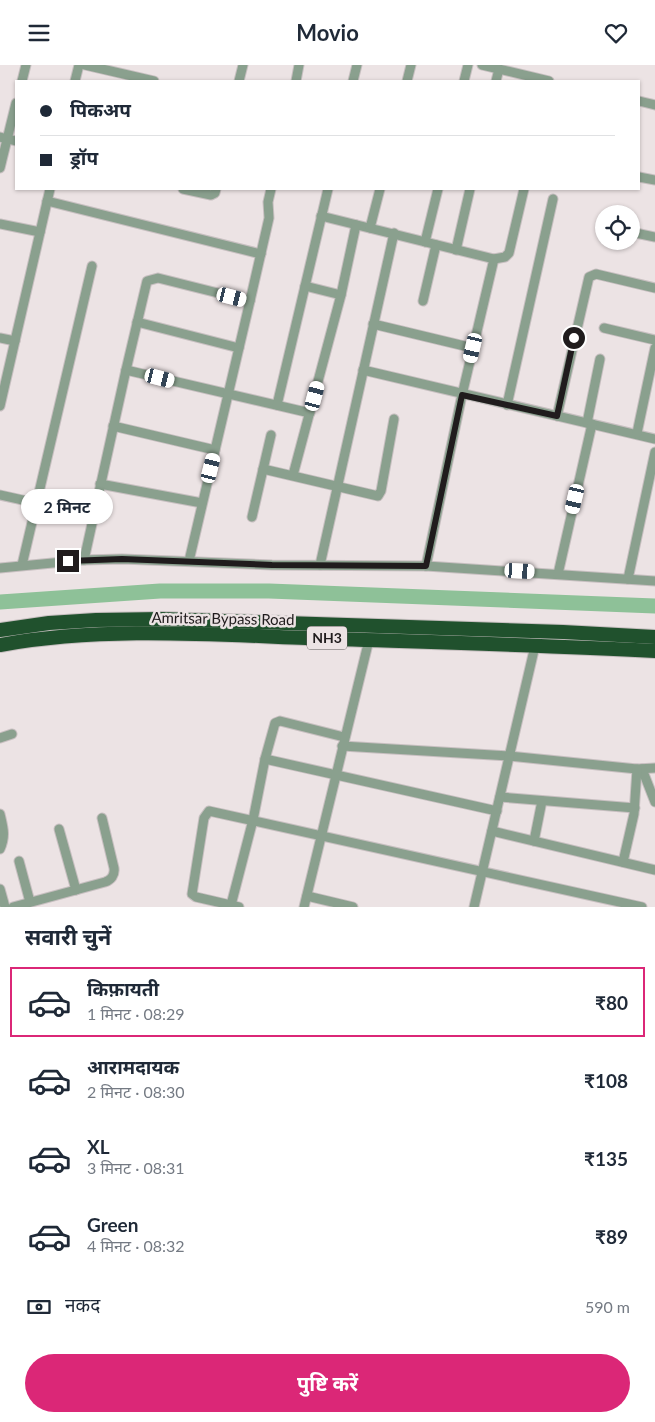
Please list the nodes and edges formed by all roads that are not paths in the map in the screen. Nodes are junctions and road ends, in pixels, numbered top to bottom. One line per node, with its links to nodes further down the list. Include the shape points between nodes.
1 (26, 65): 11 (street)
2 (79, 65): 12 (street)
3 (85, 65): 13 (street)
4 (243, 65): 14 (street)
5 (300, 65): 15 (street)
6 (357, 65): 16 (street)
7 (410, 65): 17 (street)
8 (468, 65): 18 (street)
9 (482, 65): 10 (street)
10 (498, 69): 19 (street); 20 (street)
11 (22, 80)
12 (75, 80)
13 (150, 80)
14 (239, 80)
15 (296, 80)
16 (353, 80)
17 (407, 80)
18 (464, 80)
19 (496, 80)
20 (545, 80)
21 (640, 101): 22 (street)
22 (655, 105)
23 (15, 108): 24 (street)
24 (8, 139): 25 (street)
25 (0, 168)
26 (640, 177): 27 (street)
27 (655, 180)
28 (50, 190): 38 (street)
29 (188, 190): 30 (street, via 211,195)
30 (215, 190)
31 (271, 190): 50 (street)
32 (328, 190): 39 (street)
33 (380, 190): 42 (street)
34 (438, 190): 47 (street)
35 (470, 190): 49 (street)
36 (524, 190): 51 (street, via 509,253)
37 (553, 199): 73 (street)
38 (47, 201): 43 (street); 50 (street)
39 (321, 216): 41 (street); 53 (street)
40 (0, 224): 43 (street)
41 (356, 225): 42 (street); 55 (street)
42 (370, 228): 44 (street)
43 (40, 232): 63 (street)
44 (394, 233): 47 (street); 59 (street)
45 (640, 234): 46 (street)
46 (655, 237)
47 (425, 241): 48 (street)
48 (436, 245): 49 (street); 57 (street)
49 (456, 250): 51 (street)
50 (261, 254): 56 (street)
51 (494, 259): 65 (street)
52 (92, 266): 91 (street)
53 (305, 287): 55 (street); 72 (street)
54 (655, 288): 76 (street, via 596,274 589,277)
55 (341, 295): 75 (street)
56 (250, 301): 58 (street, via 153,278 145,284); 64 (street)
57 (422, 301)
58 (137, 322): 64 (street); 68 (street)
59 (373, 324): 65 (street); 69 (street)
60 (604, 328): 62 (street)
61 (0, 338): 63 (street)
62 (655, 340)
63 (15, 341): 74 (street)
64 (239, 348): 70 (street)
65 (473, 348): 71 (street)
66 (655, 348): 80 (street)
67 (600, 359): 78 (street)
68 (126, 369): 70 (street); 79 (street)
69 (363, 370): 71 (street); 88 (street)
70 (227, 395): 72 (street); 83 (street)
71 (462, 395): 73 (street); 98 (street)
72 (277, 405): 75 (street)
73 (507, 405): 76 (street)
74 (0, 406)
75 (310, 413): 86 (street)
76 (557, 416): 78 (street)
77 (394, 419): 88 (street, via 380,495)
78 (589, 423): 80 (street); 100 (street)
79 (113, 426): 83 (street); 87 (street)
80 (636, 433): 82 (street)
81 (271, 435): 85 (street)
82 (655, 439)
83 (215, 450): 92 (street)
84 (655, 452): 89 (street)
85 (263, 469): 86 (street); 93 (street)
86 (293, 475): 88 (street)
87 (100, 484): 92 (street); 94 (street)
88 (337, 487): 97 (street)
89 (651, 494): 101 (street)
90 (0, 495): 91 (street)
91 (36, 503): 96 (street)
92 (202, 503): 95 (street)
93 (252, 517)
94 (84, 560): 95 (street); 96 (street)
95 (189, 561): 97 (street)
96 (22, 565): 99 (street)
97 (320, 565): 98 (street)
98 (426, 566): 100 (street)
99 (0, 568)
100 (558, 574): 101 (street)
101 (628, 579): 102 (street)
102 (655, 581)
103 (0, 631): 104 (highway, Amritsar Bypass Road / NH3, via 49,623 161,619)
104 (655, 637)
105 (369, 640): 106 (highway, Amritsar Bypass Road / NH3, via 109,633); 107 (highway, Amritsar Bypass Road / NH3); 111 (street)
106 (0, 645)
107 (534, 645): 108 (highway, Amritsar Bypass Road / NH3); 112 (street)
108 (655, 651)
109 (12, 734): 110 (street)
110 (0, 738)
111 (343, 742): 112 (street); 113 (street, via 277,721); 116 (street)
112 (509, 756): 115 (street); 117 (street)
113 (264, 759): 116 (street); 124 (street)
114 (655, 768): 115 (street)
115 (639, 769): 119 (street); 120 (street)
116 (336, 775): 121 (street); 127 (street)
117 (500, 797): 118 (street); 121 (street)
118 (542, 801): 120 (street); 128 (street)
119 (655, 802)
120 (635, 808): 131 (street)
121 (497, 811): 126 (street)
122 (0, 814): 129 (street, via 4,837)
123 (102, 818): 135 (street, via 114,872 108,881)
124 (252, 820): 127 (street); 138 (street); 138 (street, via 212,811 204,818 192,894)
125 (60, 829): 135 (street)
126 (492, 831): 128 (street); 133 (street)
127 (322, 835): 133 (street); 136 (street)
128 (534, 841): 131 (street)
129 (0, 849)
130 (19, 861): 137 (street)
131 (623, 862): 132 (street)
132 (655, 870)
133 (482, 872): 143 (street); 144 (street)
134 (0, 889): 139 (street)
135 (76, 890): 137 (street)
136 (306, 896): 141 (street); 142 (street)
137 (30, 902): 140 (street)
138 (235, 906)
139 (5, 907)
140 (13, 907)
141 (304, 907)
142 (353, 907)
143 (474, 907)
144 (642, 907)

